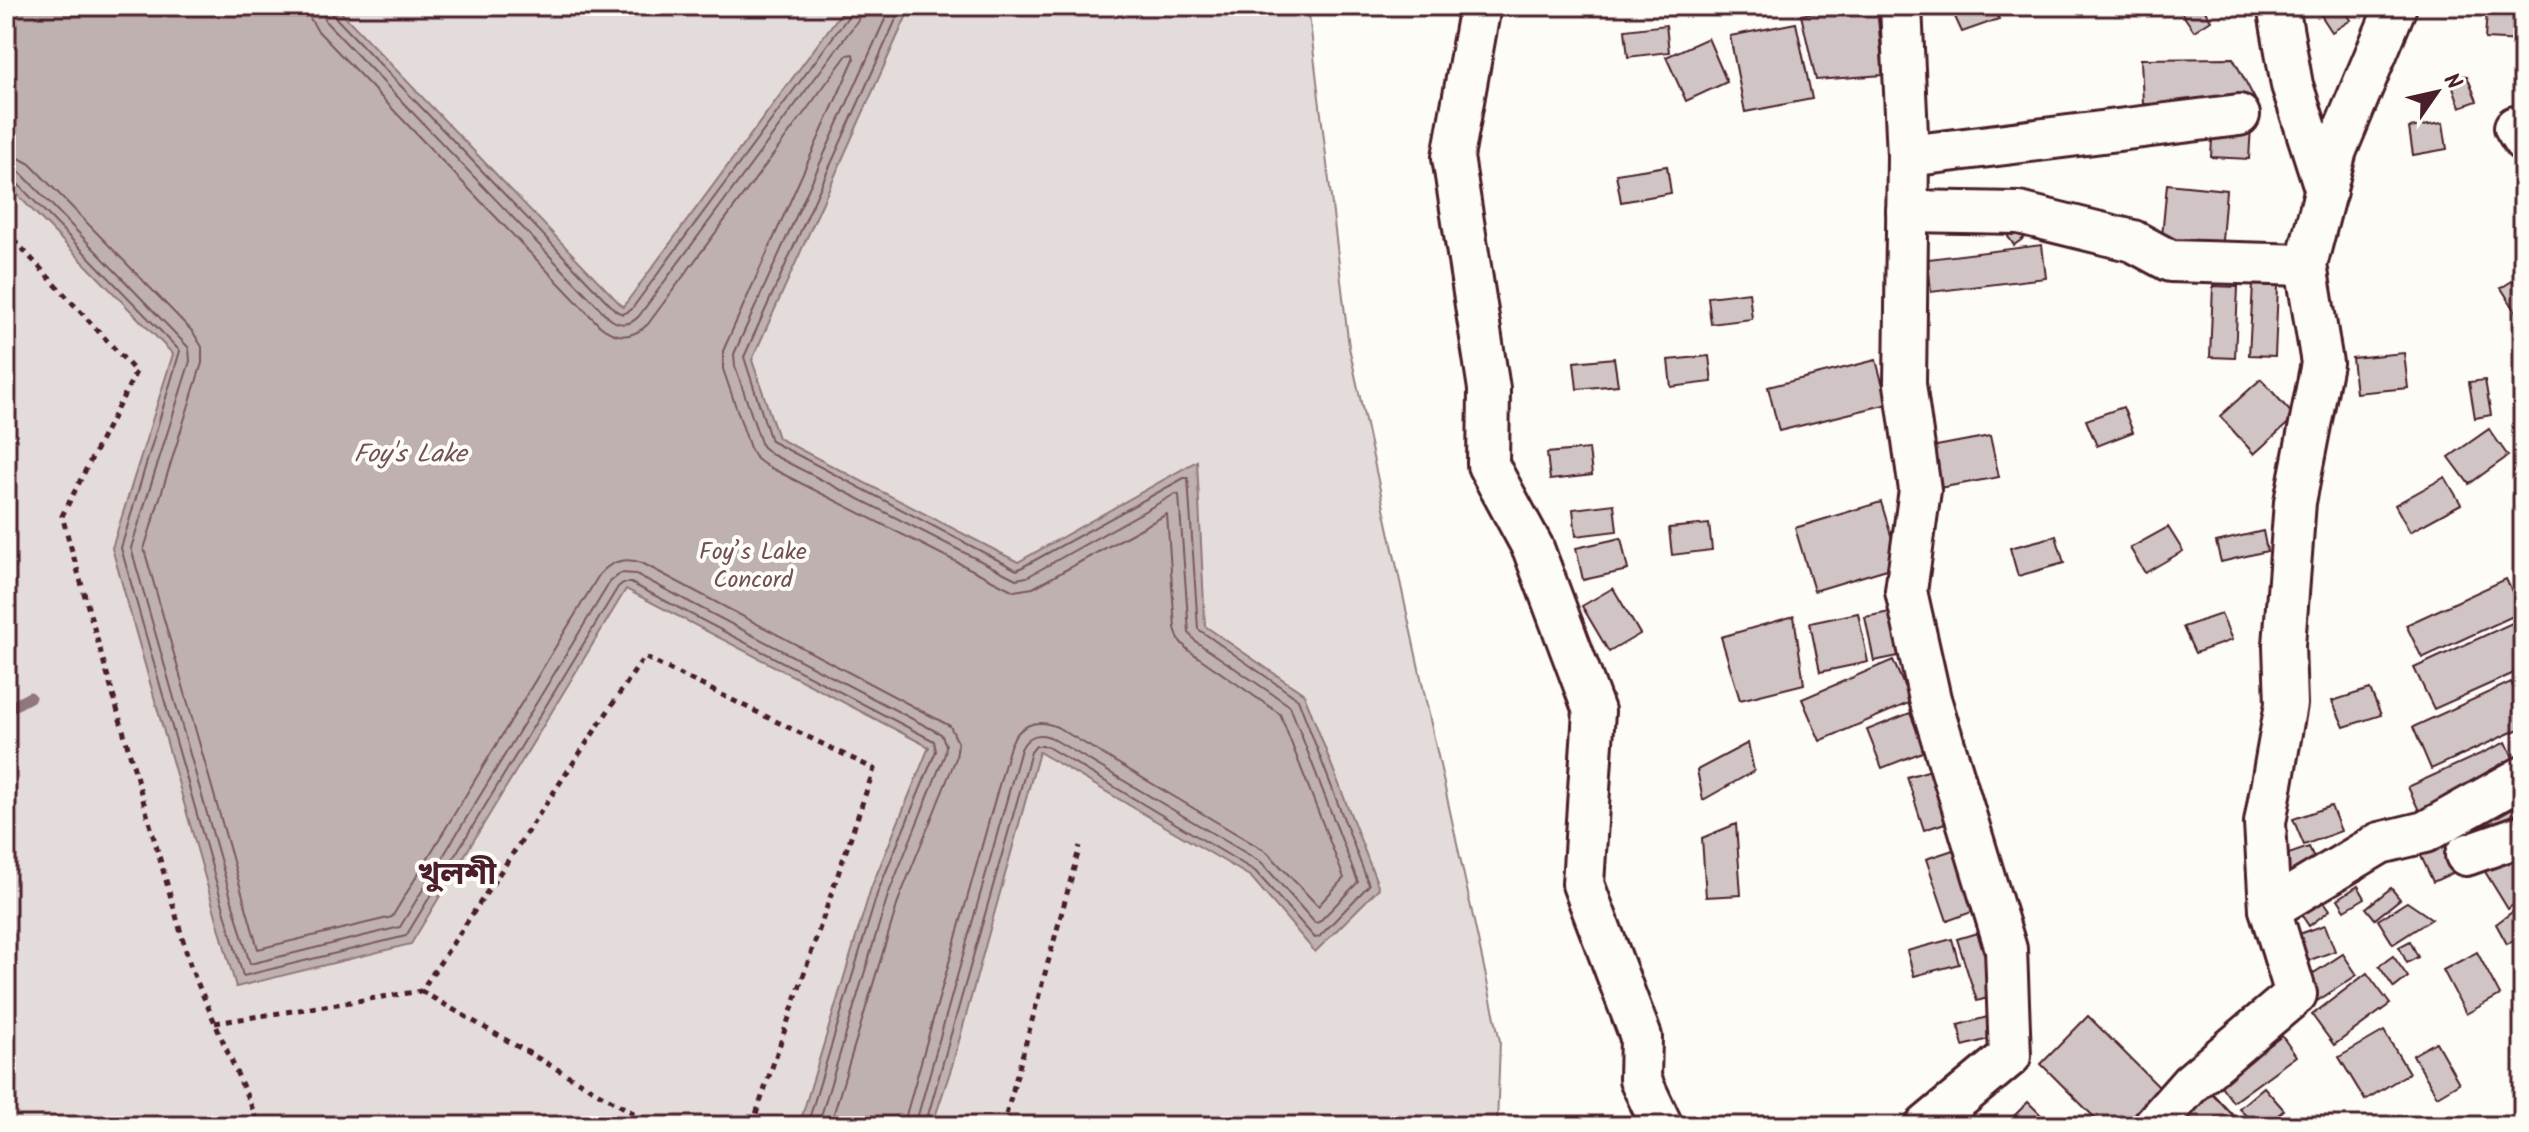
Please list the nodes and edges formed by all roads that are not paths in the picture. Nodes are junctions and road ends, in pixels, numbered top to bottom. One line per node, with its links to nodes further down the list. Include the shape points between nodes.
1 (1480, 6): 14 (street, via 1453,157 1489,389 1488,465 1533,548 1594,711 1583,884 1641,1037 1640,1079)
2 (1901, 6): 6 (street)
3 (2278, 6): 7 (street, via 2292,85)
4 (2396, 6): 7 (street, via 2336,150)
5 (2239, 115): 6 (street)
6 (1908, 156): 8 (street)
7 (2326, 191): 9 (street)
8 (1907, 211): 9 (street, via 2019,213 2133,241 2170,261); 15 (street, via 1905,384 1920,490 1906,591 1930,699 2006,949 2010,1056)
9 (2306, 265): 13 (street, via 2322,363 2295,502 2284,645 2286,704 2265,823)
10 (2523, 777): 13 (street, via 2425,832 2380,843)
11 (2523, 835): 12 (street)
12 (2466, 855)
13 (2270, 909): 16 (street, via 2296,994 2191,1083)
14 (1662, 1126)
15 (1926, 1126)
16 (2153, 1126)

